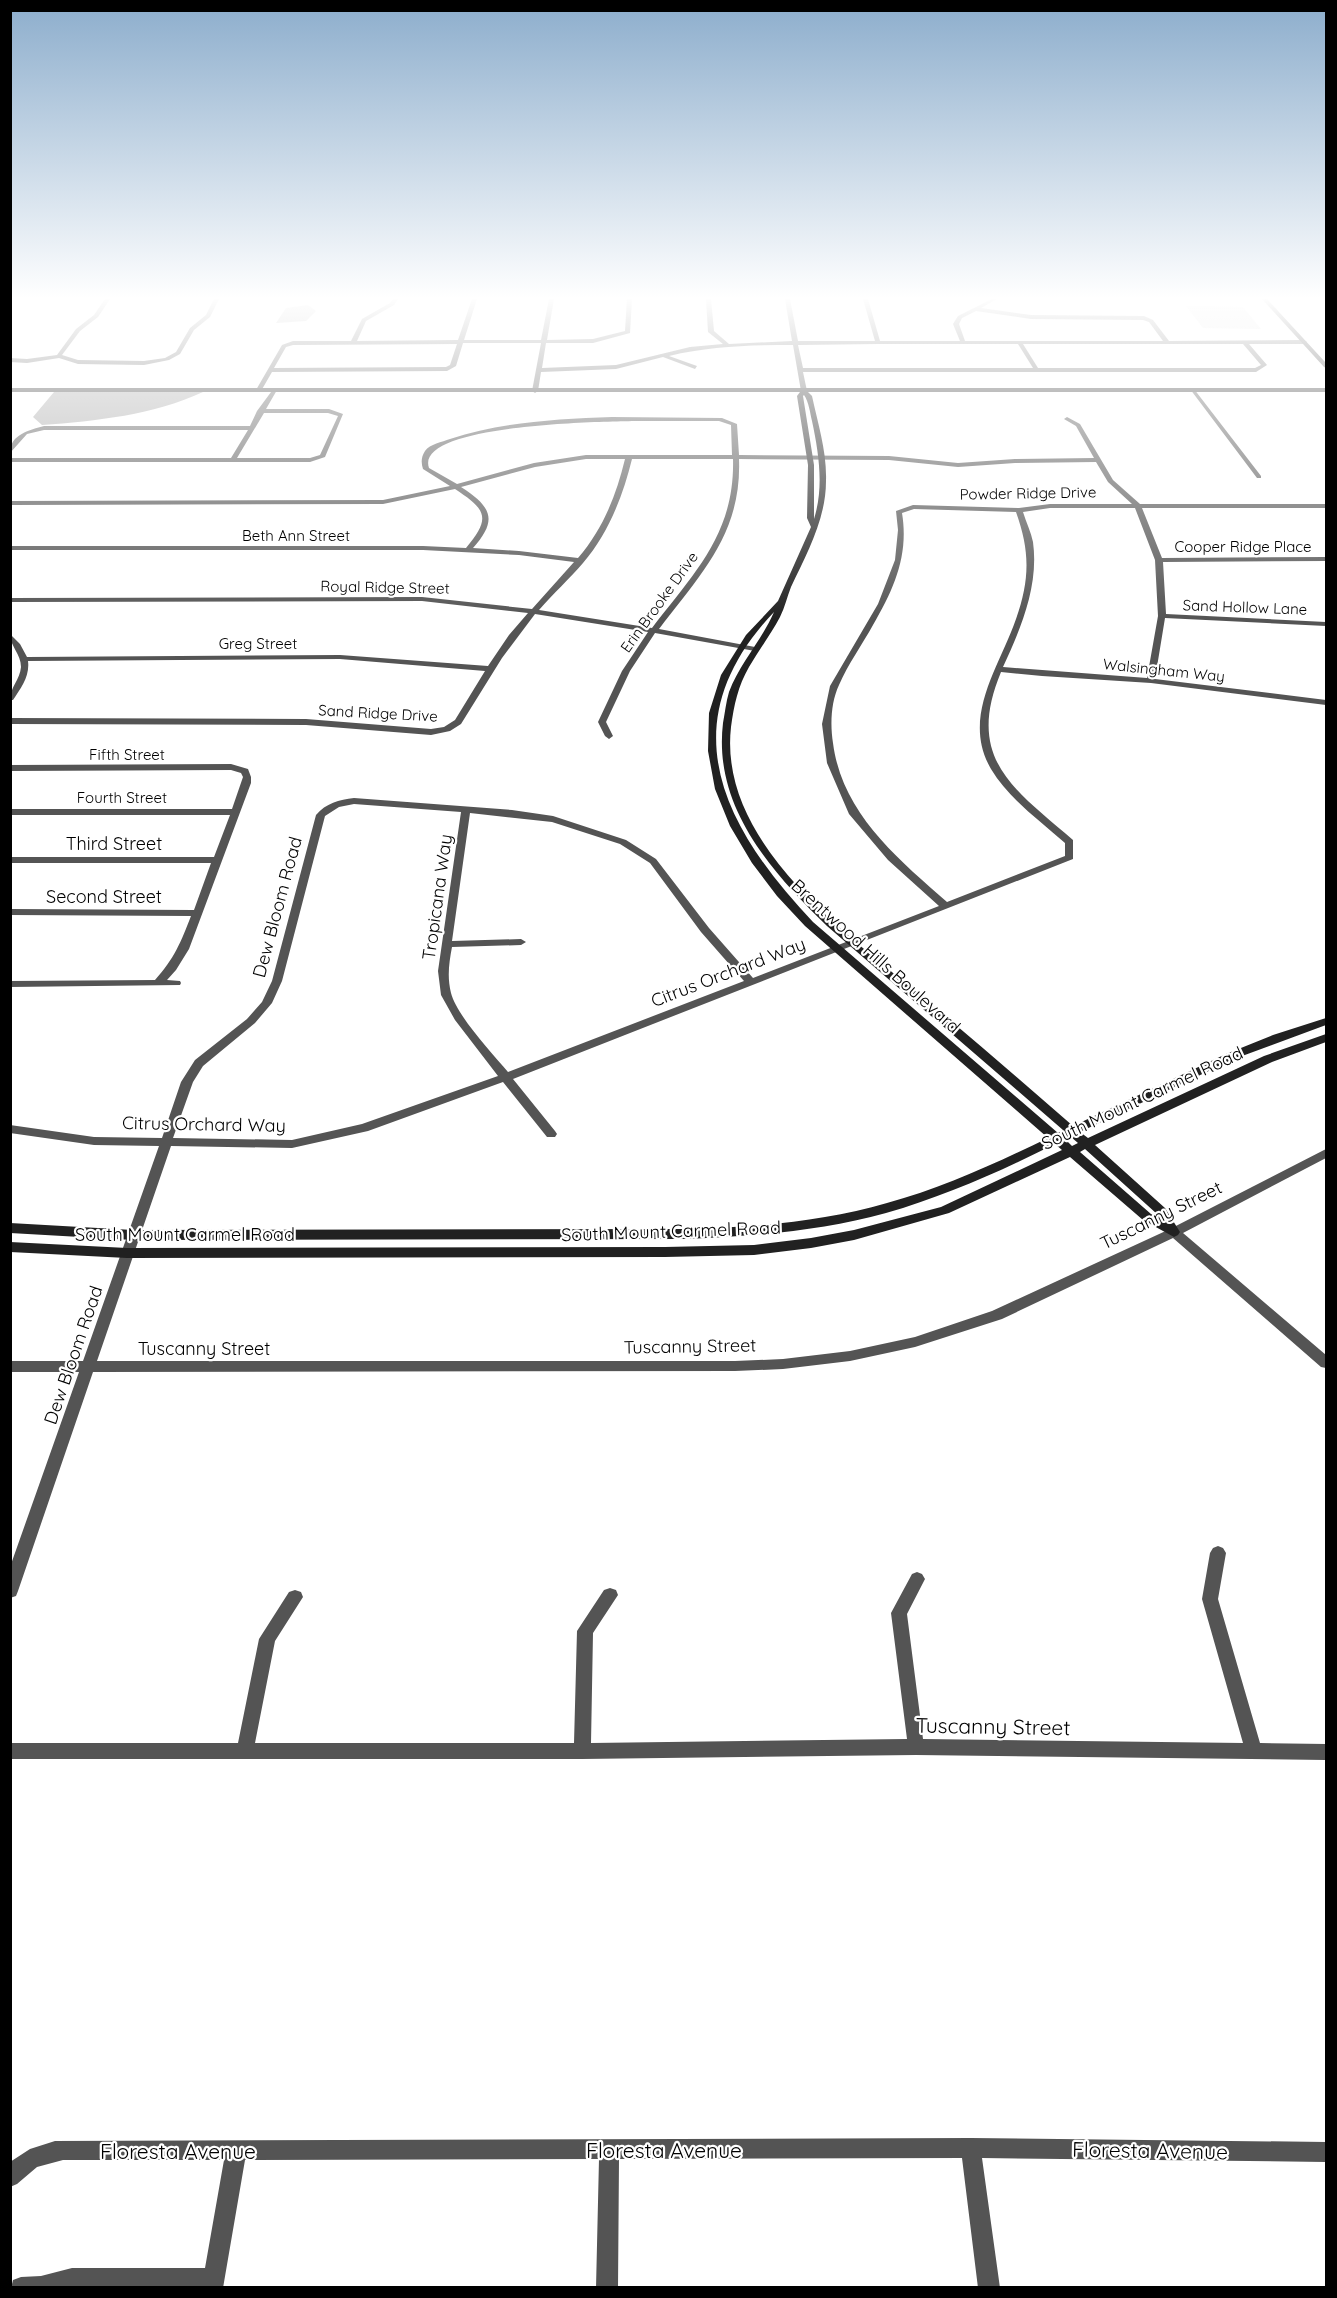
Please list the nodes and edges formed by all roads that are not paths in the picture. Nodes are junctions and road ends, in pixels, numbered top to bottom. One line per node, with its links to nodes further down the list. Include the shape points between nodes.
1 (264, 406): 5 (street)
2 (802, 406): 11 (street, Brentwood Hills Boulevard)
3 (811, 406): 12 (street, Brentwood Hills Boulevard)
4 (1205, 406): 16 (street)
5 (261, 411): 7 (street); 14 (street, via 329,411 341,415 323,456 310,460)
6 (1067, 419): 15 (street, via 1078,425)
7 (250, 428): 8 (street, via 44,428 25,433); 14 (street)
8 (10, 451)
9 (629, 457): 10 (street); 17 (street, via 548,462); 27 (street, Sand Ridge Drive, via 615,508)
10 (735, 457): 11 (street); 17 (street, Erin Brooke Drive, via 734,424 720,419 547,422 495,430 434,447 424,463 426,469); 33 (street, Erin Brooke Drive, via 732,508 717,544 692,586)
11 (810, 457): 12 (street); 22 (street, Brentwood Hills Boulevard)
12 (821, 457): 15 (street, via 958,465); 22 (street, Brentwood Hills Boulevard, via 823,495)
13 (10, 460): 14 (street)
14 (233, 460)
15 (1098, 460): 19 (street, via 1110,481)
16 (1259, 477)
17 (454, 486): 18 (street, via 400,500 365,503); 24 (street, Erin Brooke Drive, via 485,510 484,530)
18 (10, 503)
19 (1137, 506): 20 (street, Powder Ridge Drive); 21 (street, Powder Ridge Drive); 26 (street)
20 (1326, 506)
21 (1019, 510): 39 (street, Citrus Orchard Way, via 1029,541 1027,589); 51 (street, Powder Ridge Drive, via 913,507 898,512 899,560 882,604 834,686 826,724 831,763 854,814 891,858)
22 (813, 526): 29 (street, Brentwood Hills Boulevard)
23 (10, 549): 24 (street, Beth Ann Street)
24 (468, 550): 27 (street, Beth Ann Street)
25 (1326, 559): 26 (street, Cooper Ridge Place)
26 (1159, 560): 31 (street)
27 (581, 561): 30 (street, Sand Ridge Drive)
28 (10, 600): 30 (street, Royal Ridge Street, via 422,599)
29 (780, 603): 35 (street, Brentwood Hills Boulevard); 36 (street, Brentwood Hills Boulevard, via 778,614)
30 (535, 612): 33 (street, Royal Ridge Street); 38 (street, Sand Ridge Drive)
31 (1162, 616): 32 (street, Sand Hollow Lane); 40 (street)
32 (1326, 624)
33 (654, 631): 35 (street, Royal Ridge Street); 44 (street, Erin Brooke Drive, via 630,664 602,723)
34 (10, 636): 37 (street)
35 (742, 647): 36 (street, Royal Ridge Street); 57 (street, Brentwood Hills Boulevard, via 729,668 714,708 711,740 717,785 731,822 765,876)
36 (755, 649): 56 (street, Brentwood Hills Boulevard, via 736,684 726,727 728,768 737,801 755,837 784,877)
37 (25, 659): 38 (street, Greg Street, via 349,657); 41 (street, via 23,676)
38 (490, 669): 43 (street, Sand Ridge Drive, via 458,722 437,732 306,722)
39 (999, 669): 40 (street, Walsingham Way); 51 (street, Citrus Orchard Way, via 983,712 982,732 988,753 996,770 1017,795 1070,842 1070,857)
40 (1151, 681): 42 (street, Walsingham Way)
41 (10, 698)
42 (1326, 703)
43 (10, 721)
44 (609, 736)
45 (10, 768): 48 (street, Fifth Street, via 243,769 247,777)
46 (465, 810): 55 (street, Tropicana Way); 60 (street, Dew Bloom Road, via 553,819 623,842 653,861 698,922); 71 (street, Dew Bloom Road, via 354,801 339,803 323,812 277,981 267,1003 199,1064 187,1082)
47 (10, 812): 48 (street, Fourth Street)
48 (234, 812): 50 (street)
49 (10, 860): 50 (street, Third Street)
50 (217, 860): 53 (street)
51 (945, 906): 56 (street, Citrus Orchard Way)
52 (10, 912): 53 (street, Second Street)
53 (198, 912): 58 (street, via 184,949)
54 (521, 942): 55 (street)
55 (448, 944): 66 (street, Tropicana Way, via 443,971 446,995 460,1020)
56 (852, 944): 57 (street, Citrus Orchard Way); 63 (street, Brentwood Hills Boulevard)
57 (838, 949): 60 (street, Citrus Orchard Way); 64 (street, Brentwood Hills Boulevard)
58 (158, 983): 59 (street); 61 (street)
59 (176, 983)
60 (751, 983): 66 (street, Citrus Orchard Way)
61 (10, 984)
62 (1326, 1021): 68 (street, South Mount Carmel Road, via 1228,1058)
63 (954, 1029): 64 (street); 68 (street, Brentwood Hills Boulevard)
64 (938, 1036): 70 (street, Brentwood Hills Boulevard)
65 (1326, 1038): 72 (street, South Mount Carmel Road, via 1268,1059)
66 (506, 1077): 69 (street, Tropicana Way); 71 (street, Citrus Orchard Way, via 364,1128 292,1144)
67 (10, 1129): 71 (street, Citrus Orchard Way, via 94,1140)
68 (1072, 1131): 70 (street, South Mount Carmel Road); 72 (street, Brentwood Hills Boulevard)
69 (551, 1134)
70 (1057, 1138): 73 (street, Brentwood Hills Boulevard); 77 (street, South Mount Carmel Road, via 917,1199 813,1225 760,1232)
71 (165, 1142): 77 (street, Dew Bloom Road)
72 (1087, 1144): 73 (street, South Mount Carmel Road); 76 (street, Brentwood Hills Boulevard, via 1161,1211)
73 (1071, 1151): 76 (street, Brentwood Hills Boulevard, via 1147,1217); 79 (street, South Mount Carmel Road, via 945,1210 854,1235 763,1249)
74 (1326, 1153): 76 (street, Tuscanny Street)
75 (10, 1228): 77 (street, South Mount Carmel Road)
76 (1174, 1232): 80 (street, Brentwood Hills Boulevard); 82 (street, Tuscanny Street, via 997,1315 915,1342 850,1356 735,1366)
77 (133, 1235): 79 (street, Dew Bloom Road)
78 (10, 1247): 79 (street, South Mount Carmel Road)
79 (127, 1253): 82 (street, Dew Bloom Road)
80 (1326, 1364)
81 (10, 1367): 82 (street, Tuscanny Street)
82 (87, 1369): 85 (street, Dew Bloom Road)
83 (1218, 1553): 92 (street, via 1210,1599)
84 (917, 1579): 88 (street, via 899,1613)
85 (10, 1591)
86 (610, 1595): 90 (street, via 585,1631)
87 (296, 1597): 91 (street, via 267,1639)
88 (916, 1747): 90 (street, Tuscanny Street); 92 (street, Tuscanny Street)
89 (10, 1751): 91 (street, Tuscanny Street)
90 (582, 1751): 91 (street, Tuscanny Street)
91 (246, 1752)
92 (1254, 1752): 93 (street, Tuscanny Street)
93 (1326, 1752)
94 (971, 2148): 95 (street, Floresta Avenue); 97 (street, Floresta Avenue); 104 (street)
95 (609, 2150): 96 (street, Floresta Avenue); 103 (street)
96 (236, 2151): 98 (street, Floresta Avenue, via 52,2150 32,2159); 99 (street)
97 (1326, 2152)
98 (10, 2177)
99 (213, 2283): 102 (street, via 72,2279)
100 (10, 2285): 101 (street)
101 (15, 2288)
102 (21, 2288)
103 (607, 2288)
104 (989, 2288)

